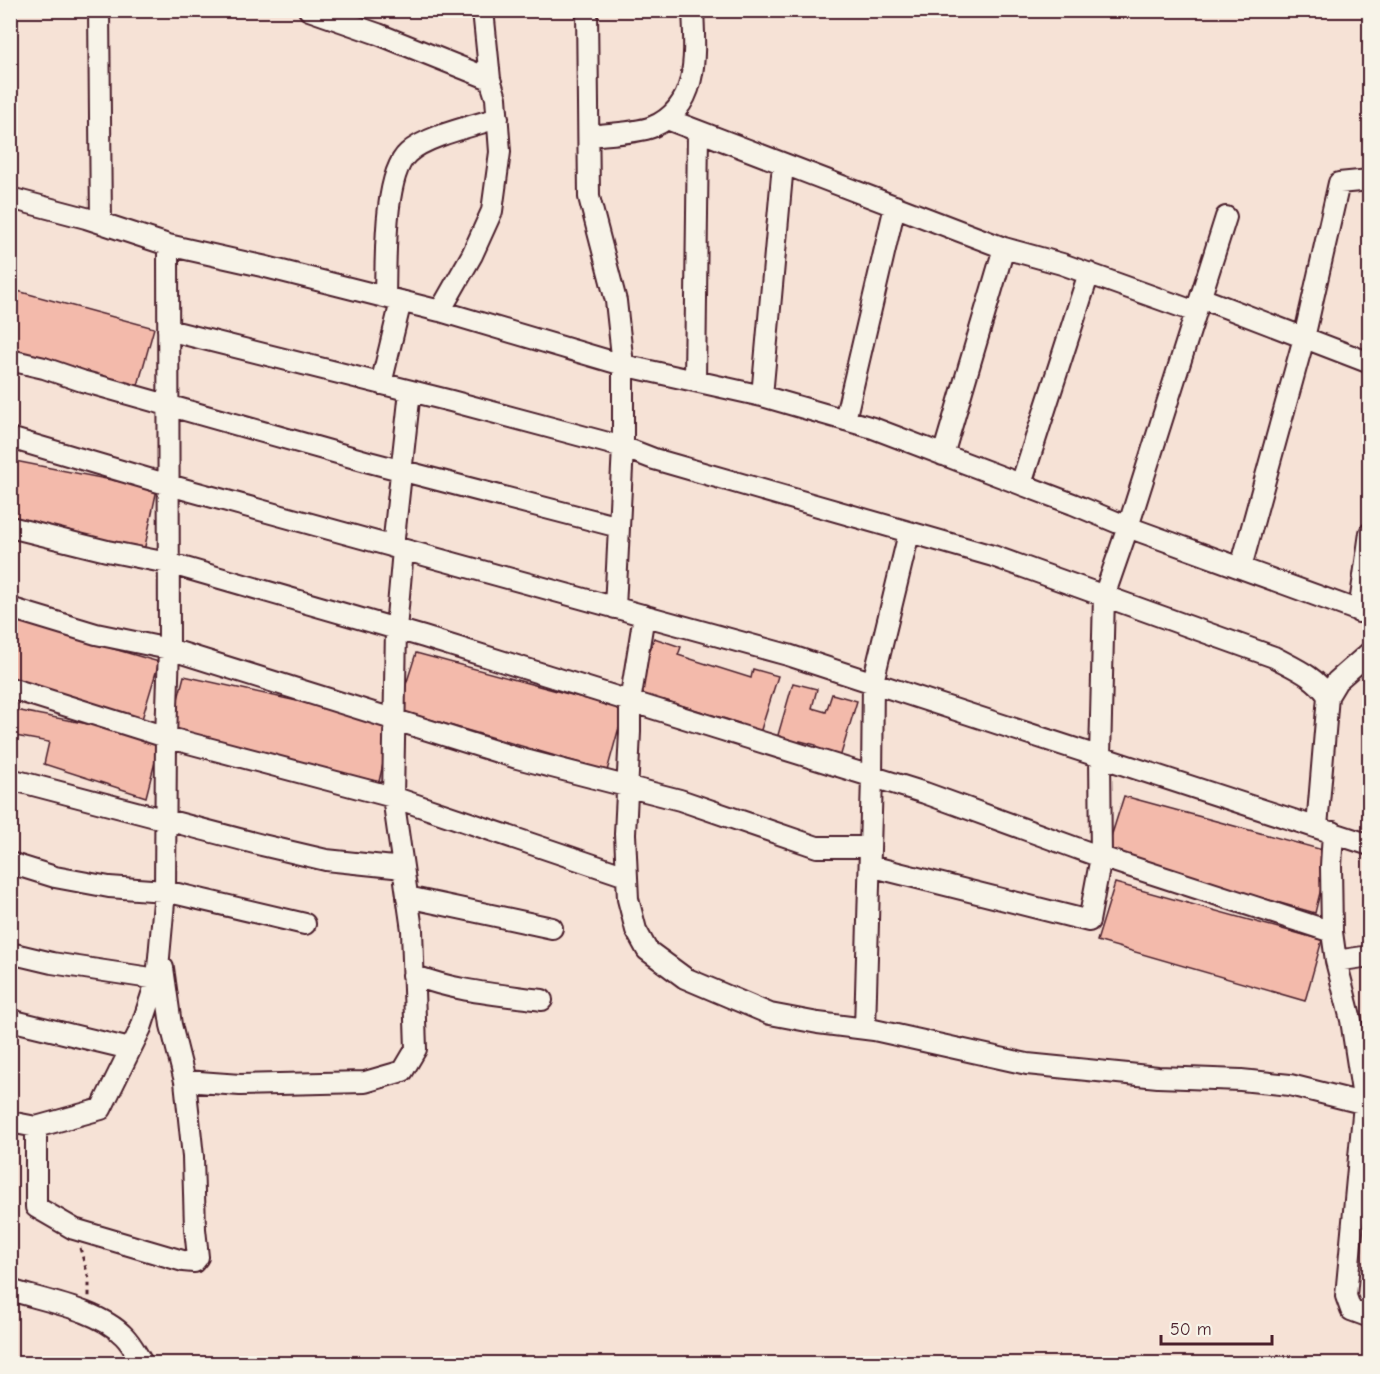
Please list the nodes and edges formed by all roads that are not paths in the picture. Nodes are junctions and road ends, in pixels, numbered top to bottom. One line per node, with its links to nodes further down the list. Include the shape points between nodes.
1 (99, 10): 16 (street)
2 (309, 10): 6 (street)
3 (483, 10): 6 (street)
4 (587, 10): 10 (street)
5 (693, 10): 8 (street, via 693,72 686,97)
6 (490, 79): 7 (street)
7 (498, 118): 20 (street, via 425,142 399,165 387,210); 22 (street, via 500,152 492,211)
8 (667, 119): 9 (street); 10 (street, via 651,128)
9 (698, 131): 11 (street); 28 (street)
10 (588, 136): 27 (street, via 589,197 616,301)
11 (783, 164): 14 (street); 31 (street)
12 (1370, 180): 24 (street, via 1339,183)
13 (10, 198): 16 (street)
14 (895, 206): 18 (street); 33 (street)
15 (1226, 217): 21 (street)
16 (101, 223): 17 (street)
17 (168, 245): 20 (street); 23 (street)
18 (1004, 248): 19 (street); 36 (street)
19 (1089, 273): 21 (street); 38 (street)
20 (393, 299): 22 (street); 29 (street)
21 (1198, 305): 24 (street); 42 (street)
22 (440, 311): 27 (street)
23 (168, 330): 29 (street); 32 (street)
24 (1304, 338): 26 (street); 47 (street)
25 (10, 360): 32 (street)
26 (1370, 363)
27 (623, 365): 28 (street); 35 (street)
28 (695, 381): 31 (street)
29 (381, 384): 30 (street)
30 (410, 391): 35 (street); 37 (street)
31 (762, 396): 33 (street)
32 (168, 404): 37 (street); 39 (street)
33 (845, 420): 36 (street)
34 (10, 438): 39 (street)
35 (623, 447): 41 (street); 43 (street)
36 (943, 454): 38 (street)
37 (402, 471): 41 (street); 45 (street)
38 (1021, 484): 42 (street)
39 (170, 485): 45 (street); 46 (street)
40 (10, 527): 46 (street)
41 (619, 527): 50 (street)
42 (1128, 527): 47 (street); 48 (street)
43 (909, 533): 48 (street, via 993,556); 56 (street)
44 (1370, 533): 51 (street)
45 (398, 548): 50 (street); 53 (street)
46 (168, 563): 53 (street); 54 (street)
47 (1241, 567): 51 (street)
48 (1104, 596): 58 (street, via 1274,657 1321,684); 62 (street)
49 (10, 608): 54 (street, via 96,634)
50 (615, 608): 52 (street)
51 (1364, 613)
52 (644, 615): 56 (street); 59 (street)
53 (396, 629): 59 (street); 60 (street)
54 (170, 649): 60 (street); 61 (street)
55 (1370, 652): 58 (street, via 1337,681)
56 (873, 682): 62 (street); 63 (street)
57 (10, 688): 61 (street)
58 (1328, 696): 68 (street)
59 (630, 702): 63 (street); 65 (street)
60 (395, 719): 65 (street, via 518,758); 66 (street)
61 (166, 737): 66 (street); 67 (street)
62 (1100, 756): 68 (street); 71 (street)
63 (873, 777): 70 (street); 71 (street)
64 (10, 779): 67 (street)
65 (627, 786): 70 (street, via 681,800 818,847); 74 (street)
66 (393, 797): 73 (street); 74 (street)
67 (165, 819): 73 (street, via 326,860); 75 (street)
68 (1325, 830): 69 (street); 79 (street, via 1331,866)
69 (1370, 845)
70 (870, 857): 71 (street, via 1089,921); 88 (street)
71 (1101, 857): 79 (street)
72 (10, 863): 75 (street, via 55,877 109,887)
73 (403, 868): 76 (street)
74 (626, 876): 88 (street, via 636,930 647,950 685,978 770,1014)
75 (165, 891): 77 (street); 80 (street)
76 (407, 897): 78 (street); 84 (street)
77 (305, 924)
78 (552, 928)
79 (1332, 932): 83 (street)
80 (160, 944): 85 (street); 90 (street, via 171,1025)
81 (10, 953): 85 (street)
82 (1370, 956): 83 (street)
83 (1336, 961): 91 (street)
84 (413, 975): 86 (street, via 458,990); 90 (street, via 416,1049 403,1071 365,1082 240,1085)
85 (157, 979): 89 (street)
86 (542, 1000)
87 (10, 1020): 89 (street)
88 (865, 1029): 91 (street, via 1026,1064 1290,1085)
89 (130, 1049): 93 (street, via 101,1109)
90 (185, 1081): 93 (street, via 198,1257 194,1262 74,1229 36,1207)
91 (1366, 1105): 95 (street, via 1346,1296 1351,1310)
92 (10, 1122): 93 (street)
93 (36, 1127)
94 (10, 1290): 96 (street, via 106,1322 124,1336)
95 (1370, 1317)
96 (143, 1364)

